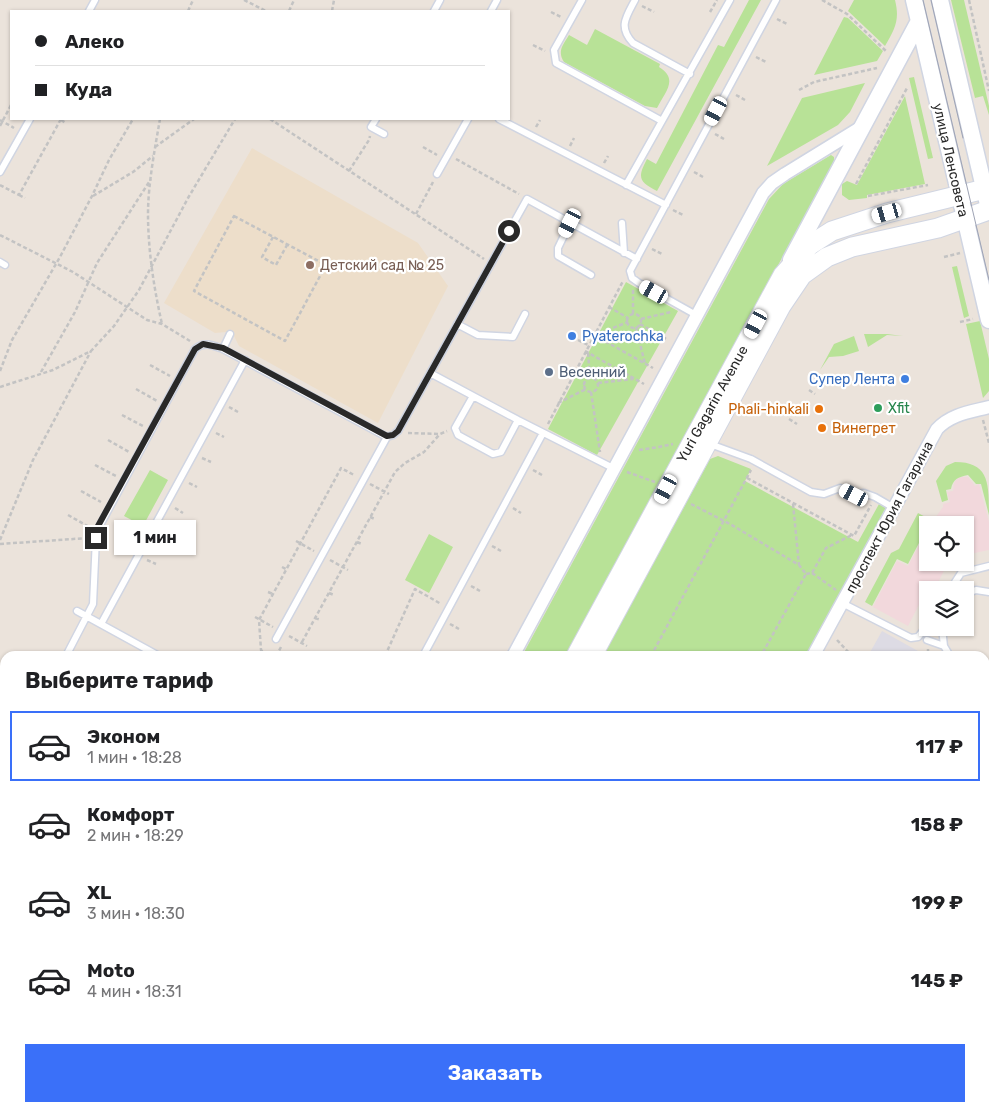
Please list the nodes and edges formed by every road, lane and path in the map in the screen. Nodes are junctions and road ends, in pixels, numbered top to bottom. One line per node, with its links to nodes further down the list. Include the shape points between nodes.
1 (244, 0): 13 (path)
2 (582, 0): 41 (lane, via 554,50 556,63)
3 (635, 0): 24 (lane, via 624,25 626,35 633,43)
4 (645, 0): 11 (path)
5 (717, 0): 17 (path)
6 (730, 0): 24 (lane)
7 (776, 0): 71 (lane)
8 (822, 0): 22 (path, via 847,14)
9 (914, 0): 19 (street, улица Ленсовета)
10 (968, 0): 27 (path)
11 (642, 5): 15 (path); 16 (path)
12 (942, 8): 19 (street); 64 (street, улица Ленсовета)
13 (264, 10)
14 (551, 12): 18 (path)
15 (654, 12)
16 (638, 13)
17 (709, 15)
18 (563, 18)
19 (919, 21): 44 (street); 66 (street, улица Ленсовета)
20 (533, 45): 21 (path)
21 (545, 51)
22 (887, 52)
23 (879, 67): 26 (path, via 814,82)
24 (690, 74): 41 (lane)
25 (907, 88): 60 (path)
26 (799, 90)
27 (989, 91)
28 (10, 107): 40 (path)
29 (29, 120): 46 (lane)
30 (59, 120): 48 (path)
31 (62, 120): 42 (path)
32 (132, 120): 67 (path)
33 (160, 120): 51 (path)
34 (193, 120): 51 (path)
35 (234, 120): 86 (path)
36 (272, 120): 55 (path)
37 (375, 120): 45 (lane)
38 (467, 120): 53 (lane)
39 (501, 120): 62 (lane)
40 (1, 121): 43 (path); 46 (path)
41 (662, 121): 62 (lane)
42 (66, 123)
43 (0, 126)
44 (863, 126): 89 (street); 96 (street, via 785,174 763,193)
45 (371, 127): 47 (lane); 55 (path, via 368,140)
46 (22, 132): 56 (lane)
47 (384, 134)
48 (47, 144): 49 (path); 54 (path)
49 (53, 147)
50 (423, 147): 53 (path)
51 (155, 148): 52 (path)
52 (154, 155): 59 (path); 67 (path, via 133,172)
53 (446, 157): 58 (lane); 70 (path)
54 (33, 170): 57 (path); 65 (path)
55 (349, 171): 73 (path)
56 (0, 172)
57 (39, 174)
58 (437, 174): 73 (path)
59 (151, 179): 86 (path, via 148,212); 90 (path, via 96,263)
60 (856, 184)
61 (0, 185): 65 (path)
62 (626, 185): 71 (lane)
63 (923, 186): 68 (path)
64 (987, 188): 66 (main road, Yuri Gagarin Avenue); 72 (street, улица Ленсовета)
65 (19, 195): 69 (path)
66 (959, 195): 74 (street, улица Ленсовета); 89 (main road, Yuri Gagarin Avenue, via 832,230 810,245)
67 (92, 196): 84 (path)
68 (868, 196)
69 (26, 198)
70 (526, 199): 75 (lane); 85 (lane)
71 (666, 205): 83 (lane)
72 (989, 210): 74 (main road, Yuri Gagarin Avenue)
73 (416, 214): 85 (path)
74 (964, 220): 99 (street, улица Ленсовета); 147 (main road, Yuri Gagarin Avenue, via 852,247 810,268 796,282)
75 (570, 223): 80 (lane); 87 (lane, via 558,248 558,256)
76 (622, 223): 80 (lane)
77 (0, 235): 84 (path)
78 (273, 237): 79 (path); 79 (path, via 262,257 276,265); 79 (path, via 234,216 194,291 285,340 326,265)
79 (287, 244)
80 (624, 253): 83 (lane)
81 (961, 253): 82 (path)
82 (944, 257)
83 (637, 259): 88 (lane)
84 (55, 263): 90 (path); 118 (path, via 12,340)
85 (491, 263): 102 (lane)
86 (152, 266): 92 (path); 101 (path)
87 (591, 275)
88 (631, 275): 91 (path); 93 (lane); 95 (path)
89 (783, 275): 147 (main road, Yuri Gagarin Avenue)
90 (88, 282): 92 (path); 120 (path)
91 (609, 307): 97 (path); 106 (path)
92 (128, 308): 101 (path, via 147,320); 112 (path)
93 (685, 309): 96 (lane); 98 (path)
94 (525, 314): 102 (lane, via 513,336 478,335)
95 (633, 314): 97 (path); 98 (path, via 638,314)
96 (698, 316): 149 (street)
97 (628, 318): 100 (path)
98 (641, 319): 103 (path)
99 (989, 320)
100 (628, 322): 104 (path, via 631,327); 106 (path)
101 (162, 324): 110 (path)
102 (457, 324): 119 (lane)
103 (640, 324): 104 (path); 108 (path)
104 (636, 327): 115 (path)
105 (230, 334): 111 (lane)
106 (594, 335): 109 (path); 115 (path)
107 (578, 340): 109 (path)
108 (668, 340)
109 (588, 345): 113 (path)
110 (199, 346): 111 (lane); 123 (lane)
111 (223, 348): 114 (lane)
112 (91, 351): 120 (path); 178 (path, via 33,460)
113 (586, 352): 121 (path); 122 (path); 133 (path)
114 (245, 360): 145 (lane); 206 (lane)
115 (645, 364): 117 (path)
116 (150, 365): 123 (path)
117 (653, 368)
118 (0, 371)
119 (430, 373): 132 (lane); 142 (lane)
120 (40, 374): 126 (path)
121 (590, 378): 124 (path); 127 (path, via 585,382)
122 (635, 379): 124 (path); 125 (path)
123 (178, 380): 134 (lane)
124 (598, 383): 130 (path)
125 (644, 384)
126 (0, 387)
127 (586, 389): 130 (path); 133 (path)
128 (136, 390): 134 (path)
129 (808, 390): 131 (path)
130 (591, 392): 151 (path)
131 (814, 394)
132 (473, 396): 138 (lane); 140 (lane)
133 (558, 403): 143 (path)
134 (165, 405): 141 (lane)
135 (985, 408): 148 (path); 168 (street, проспект Юрия Гагарина, via 960,414 937,429)
136 (122, 415): 141 (path)
137 (790, 419): 139 (path)
138 (518, 420): 140 (lane, via 501,452 493,454 458,435); 143 (lane)
139 (797, 424)
140 (455, 428): 144 (path)
141 (151, 430): 150 (lane)
142 (398, 431): 144 (path); 145 (lane)
143 (543, 433): 151 (lane); 199 (lane)
144 (440, 434): 162 (path, via 424,452 395,472)
145 (387, 436): 158 (lane)
146 (108, 440): 150 (path)
147 (698, 441): 149 (path, via 644,450); 152 (lane); 222 (main road, Yuri Gagarin Avenue); 223 (main road, Yuri Gagarin Avenue)
148 (989, 443)
149 (626, 449): 156 (street)
150 (137, 456): 159 (lane)
151 (602, 462): 156 (lane)
152 (755, 462): 157 (path); 165 (lane, via 811,492 824,494 840,488 854,495 864,493)
153 (95, 465): 159 (path)
154 (337, 466): 155 (path)
155 (341, 468): 158 (path); 163 (path)
156 (615, 469): 221 (street)
157 (746, 478): 166 (path); 174 (path)
158 (363, 480): 162 (path); 182 (lane)
159 (124, 481): 167 (lane)
160 (81, 491): 167 (path)
161 (323, 491): 163 (path)
162 (384, 492): 164 (path); 171 (path)
163 (328, 493): 172 (path)
164 (389, 494)
165 (875, 497): 168 (lane); 176 (path)
166 (793, 503): 176 (path); 183 (path)
167 (109, 507): 175 (lane, via 98,526)
168 (894, 508): 198 (street, проспект Юрия Гагарина)
169 (68, 515): 175 (path)
170 (310, 516): 172 (path)
171 (370, 517): 173 (path); 179 (path)
172 (314, 518): 180 (path)
173 (375, 519)
174 (724, 521): 183 (path); 224 (path)
175 (97, 535): 178 (path); 201 (lane, via 95,597)
176 (852, 536): 189 (path, via 826,548)
177 (296, 541): 180 (path)
178 (0, 542)
179 (357, 542): 181 (path); 186 (path)
180 (300, 544): 182 (path); 187 (path)
181 (362, 544)
182 (321, 555): 186 (path); 207 (lane)
183 (799, 565): 190 (path)
184 (989, 566): 191 (lane, via 961,573)
185 (282, 567): 187 (path)
186 (343, 568): 188 (path); 195 (path)
187 (286, 569): 196 (path)
188 (348, 570)
189 (812, 572): 190 (path); 198 (path)
190 (806, 574): 225 (path)
191 (956, 581)
192 (974, 591): 194 (lane)
193 (268, 592): 196 (path)
194 (989, 592)
195 (329, 593): 197 (path); 203 (path)
196 (273, 594): 204 (path)
197 (334, 595)
198 (844, 599): 208 (lane, via 911,638); 226 (street, проспект Юрия Гагарина)
199 (448, 608): 219 (path, via 415,589); 220 (lane)
200 (77, 611): 201 (lane)
201 (87, 616): 206 (lane); 216 (lane)
202 (255, 618): 204 (path)
203 (316, 618): 205 (path); 213 (path)
204 (259, 620): 207 (path); 218 (path)
205 (320, 620)
206 (101, 624): 217 (lane)
207 (280, 631): 211 (lane); 213 (path)
208 (920, 636)
209 (941, 636): 215 (lane)
210 (836, 639): 227 (path)
211 (276, 640)
212 (927, 640): 215 (lane)
213 (302, 642): 214 (path)
214 (307, 646)
215 (944, 646): 228 (lane)
216 (69, 651)
217 (150, 651)
218 (262, 651)
219 (387, 651)
220 (425, 651)
221 (516, 651)
222 (579, 651)
223 (594, 651)
224 (654, 651)
225 (764, 651)
226 (816, 651)
227 (847, 651)
228 (947, 651)

